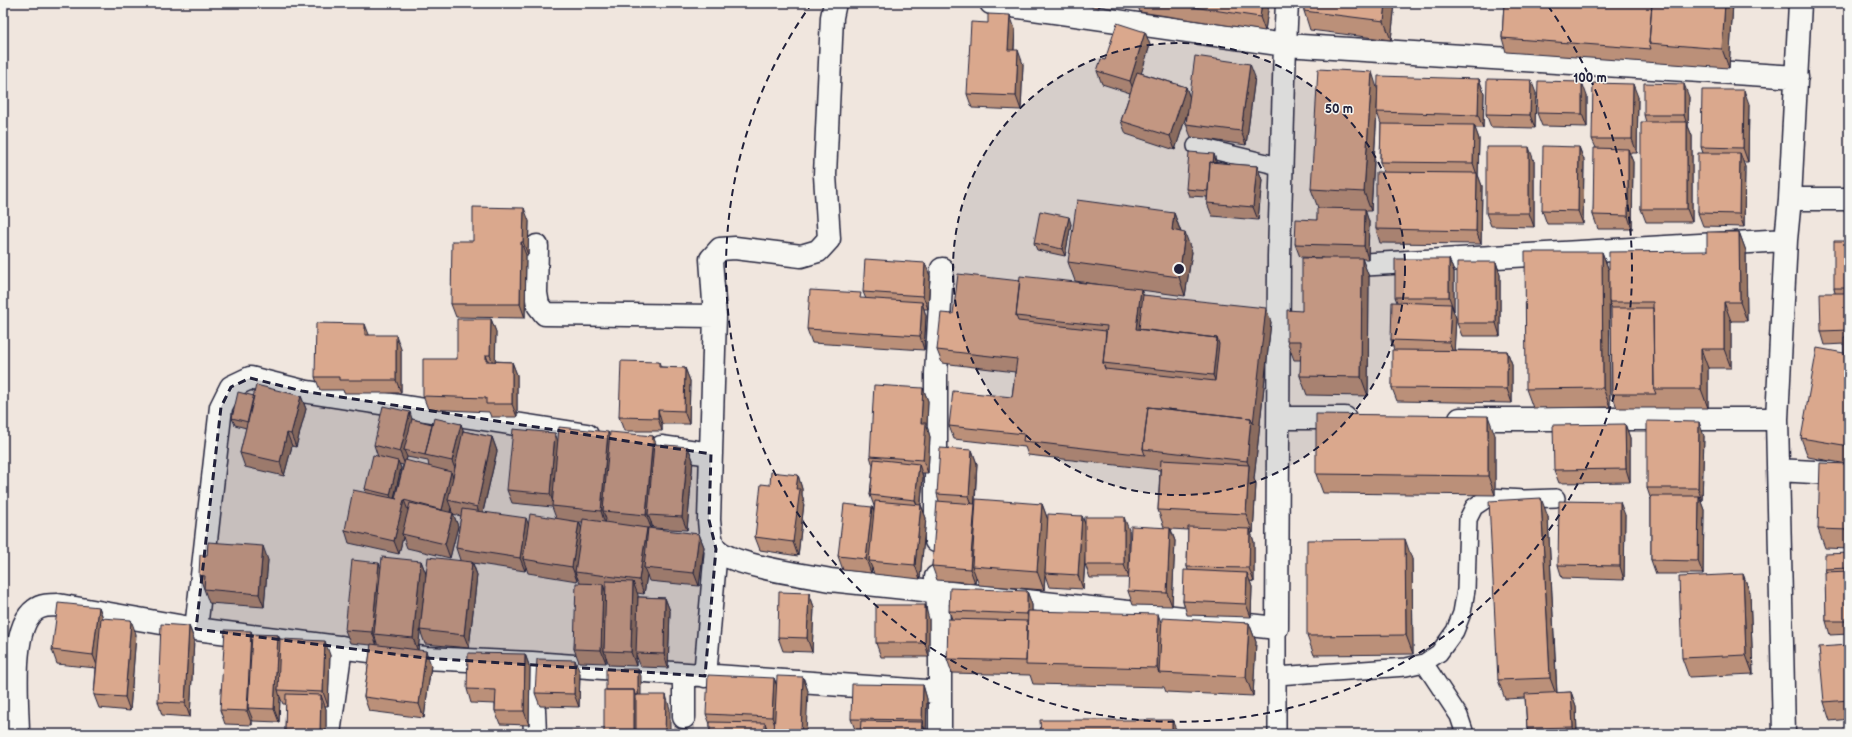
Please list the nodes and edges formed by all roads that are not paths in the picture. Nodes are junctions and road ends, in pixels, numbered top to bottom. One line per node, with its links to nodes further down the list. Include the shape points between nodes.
1 (835, 3): 15 (street, via 832,17 825,175 829,239 818,250 801,256 720,248 711,259)
2 (991, 3): 5 (street)
3 (1288, 3): 5 (street)
4 (1800, 3): 6 (street)
5 (1285, 45): 6 (street); 8 (street)
6 (1797, 77): 9 (street)
7 (1196, 146): 8 (lane)
8 (1283, 167): 16 (street, via 1279,256)
9 (1790, 199): 10 (street); 11 (street)
10 (1849, 199)
11 (1786, 240): 13 (street); 19 (street)
12 (537, 246): 15 (street, via 536,293 538,305 545,314)
13 (1357, 265)
14 (942, 269): 27 (street, via 936,373)
15 (715, 316): 22 (street)
16 (1279, 418): 17 (street); 28 (street)
17 (1366, 418)
18 (1437, 419): 19 (street)
19 (1777, 419): 23 (street)
20 (608, 439): 29 (street, via 302,391 250,378 230,387 221,407)
21 (640, 443): 22 (street)
22 (711, 454): 26 (street, via 709,520 711,538)
23 (1778, 470): 24 (street); 43 (street)
24 (1849, 474)
25 (1556, 498): 32 (lane, via 1489,497 1474,507 1468,519 1466,590 1462,613 1455,631 1439,653)
26 (716, 550): 27 (street, via 758,566 830,580); 33 (street)
27 (936, 592): 28 (street); 35 (street, via 940,639)
28 (1277, 628): 34 (lane)
29 (196, 629): 30 (street); 37 (street, via 58,605 35,610 27,618 17,652)
30 (341, 647): 31 (street, via 425,658); 38 (street)
31 (532, 663): 33 (street); 39 (street)
32 (1424, 663): 34 (lane, via 1406,667); 42 (lane, via 1459,716)
33 (695, 675): 35 (street); 36 (street)
34 (1277, 676): 41 (lane)
35 (940, 692): 40 (street)
36 (684, 717)
37 (18, 734)
38 (329, 734)
39 (535, 734)
40 (940, 734)
41 (1277, 734)
42 (1465, 734)
43 (1784, 734)

